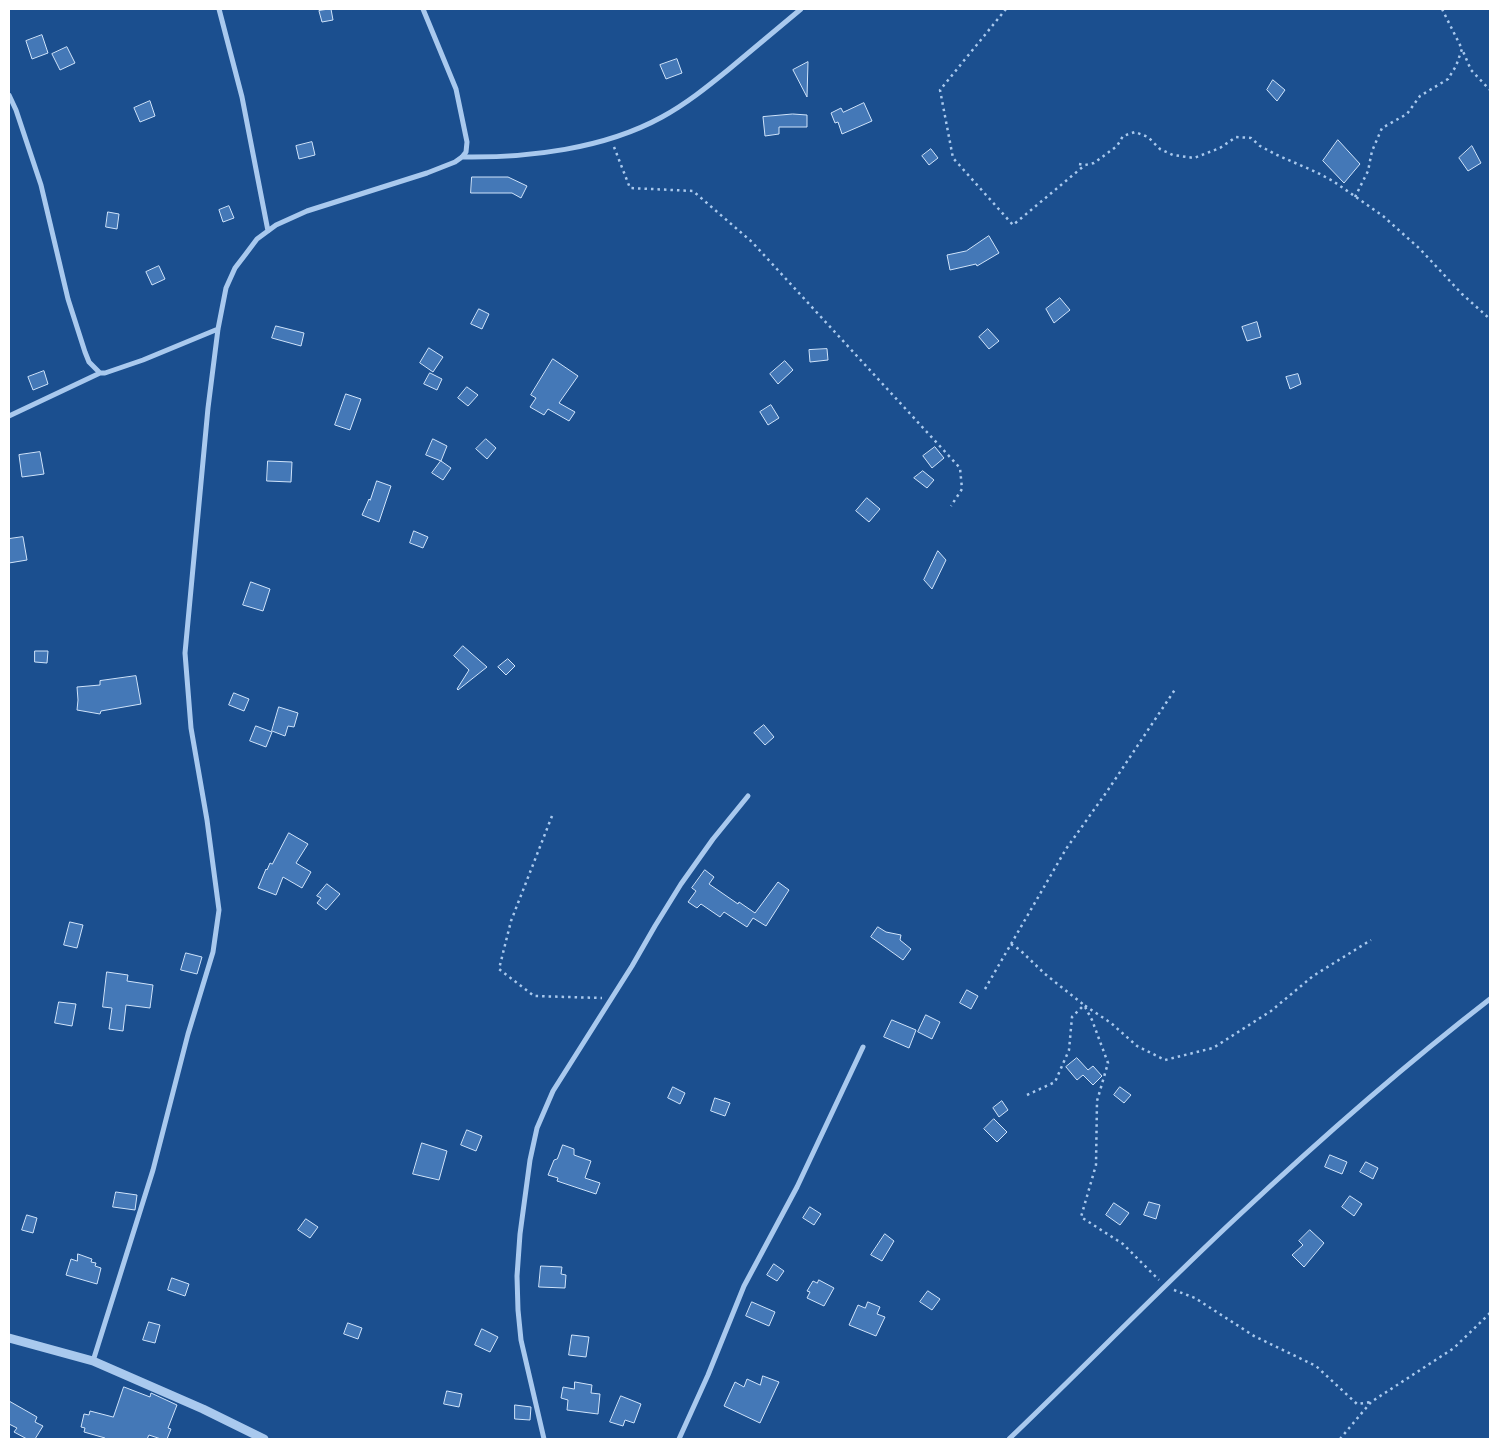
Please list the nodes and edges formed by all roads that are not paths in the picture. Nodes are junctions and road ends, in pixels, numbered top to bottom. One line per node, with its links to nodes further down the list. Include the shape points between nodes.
1 (219, 9): 6 (street, via 242,97)
2 (423, 9): 5 (street, via 458,96 467,142)
3 (801, 9): 5 (street, via 699,94 663,116 611,139 526,154)
4 (9, 95): 8 (street, via 41,185 82,343 89,362)
5 (462, 157): 6 (street, via 427,173 307,211)
6 (268, 231): 7 (street, via 257,239 235,268 226,288)
7 (218, 329): 8 (street, via 116,370); 14 (street, via 185,653 191,728 219,910 213,952 153,1170)
8 (100, 373): 9 (street)
9 (9, 416)
10 (748, 796): 16 (street, via 681,884 553,1090 537,1128 526,1183 517,1276 521,1340)
11 (1490, 999): 18 (street, via 1299,1159)
12 (863, 1046): 17 (street, via 797,1186 744,1286)
13 (9, 1338): 14 (street)
14 (93, 1361): 15 (street)
15 (264, 1439)
16 (544, 1439)
17 (679, 1439)
18 (1009, 1439)

